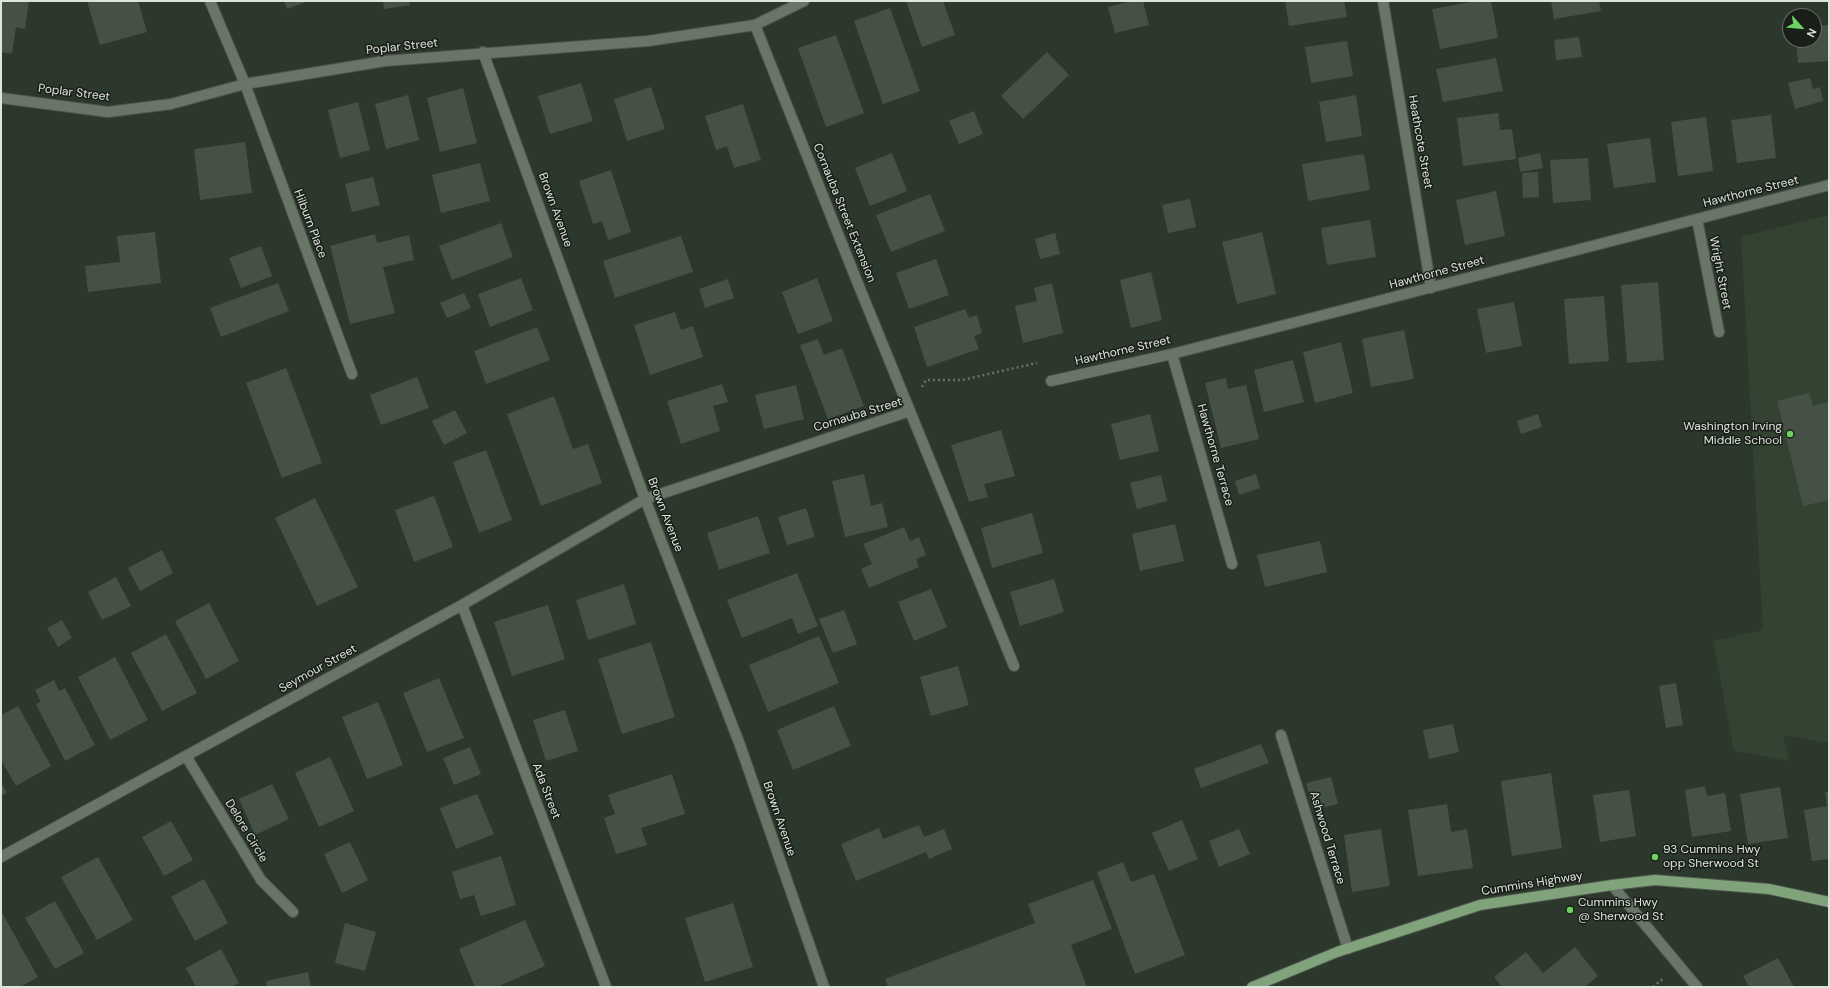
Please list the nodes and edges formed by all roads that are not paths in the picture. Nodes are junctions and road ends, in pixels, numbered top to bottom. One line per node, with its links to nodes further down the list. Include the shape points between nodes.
1 (210, 1): 6 (street, Hilburn Place)
2 (804, 1): 4 (street, Poplar Street)
3 (1383, 1): 10 (street, Heathcote Street)
4 (755, 25): 5 (street, Poplar Street, via 648,41); 15 (street, Cornauba Street Extension)
5 (483, 52): 6 (street, Poplar Street, via 386,61); 16 (street, Brown Avenue)
6 (245, 84): 7 (street, Poplar Street, via 171,104 108,112); 13 (street, Hilburn Place)
7 (1, 98)
8 (1829, 185): 9 (street, Hawthorne Street)
9 (1697, 219): 10 (street, Hawthorne Street); 11 (street, Wright Street)
10 (1431, 288): 12 (street, Hawthorne Street)
11 (1719, 332)
12 (1172, 354): 14 (street, Hawthorne Street); 17 (street, Hawthorne Terrace)
13 (352, 374)
14 (1051, 381)
15 (910, 411): 16 (street, Cornauba Street); 19 (street, Cornauba Street)
16 (645, 499): 18 (street, Seymour Street); 28 (street, Brown Avenue, via 740,745)
17 (1232, 564)
18 (462, 605): 21 (street, Seymour Street); 27 (street, Ada Street)
19 (1014, 666)
20 (1281, 736): 26 (street, Ashwood Terrace)
21 (186, 756): 22 (street, Seymour Street); 25 (street, Delore Circle, via 261,880)
22 (1, 856)
23 (1612, 885): 24 (main road, Cummins Highway, via 1655,880 1769,889); 26 (main road, Cummins Highway, via 1480,905); 30 (street)
24 (1829, 902)
25 (293, 912)
26 (1348, 949): 29 (main road, Cummins Highway)
27 (606, 987)
28 (824, 987)
29 (1252, 987)
30 (1697, 987)

